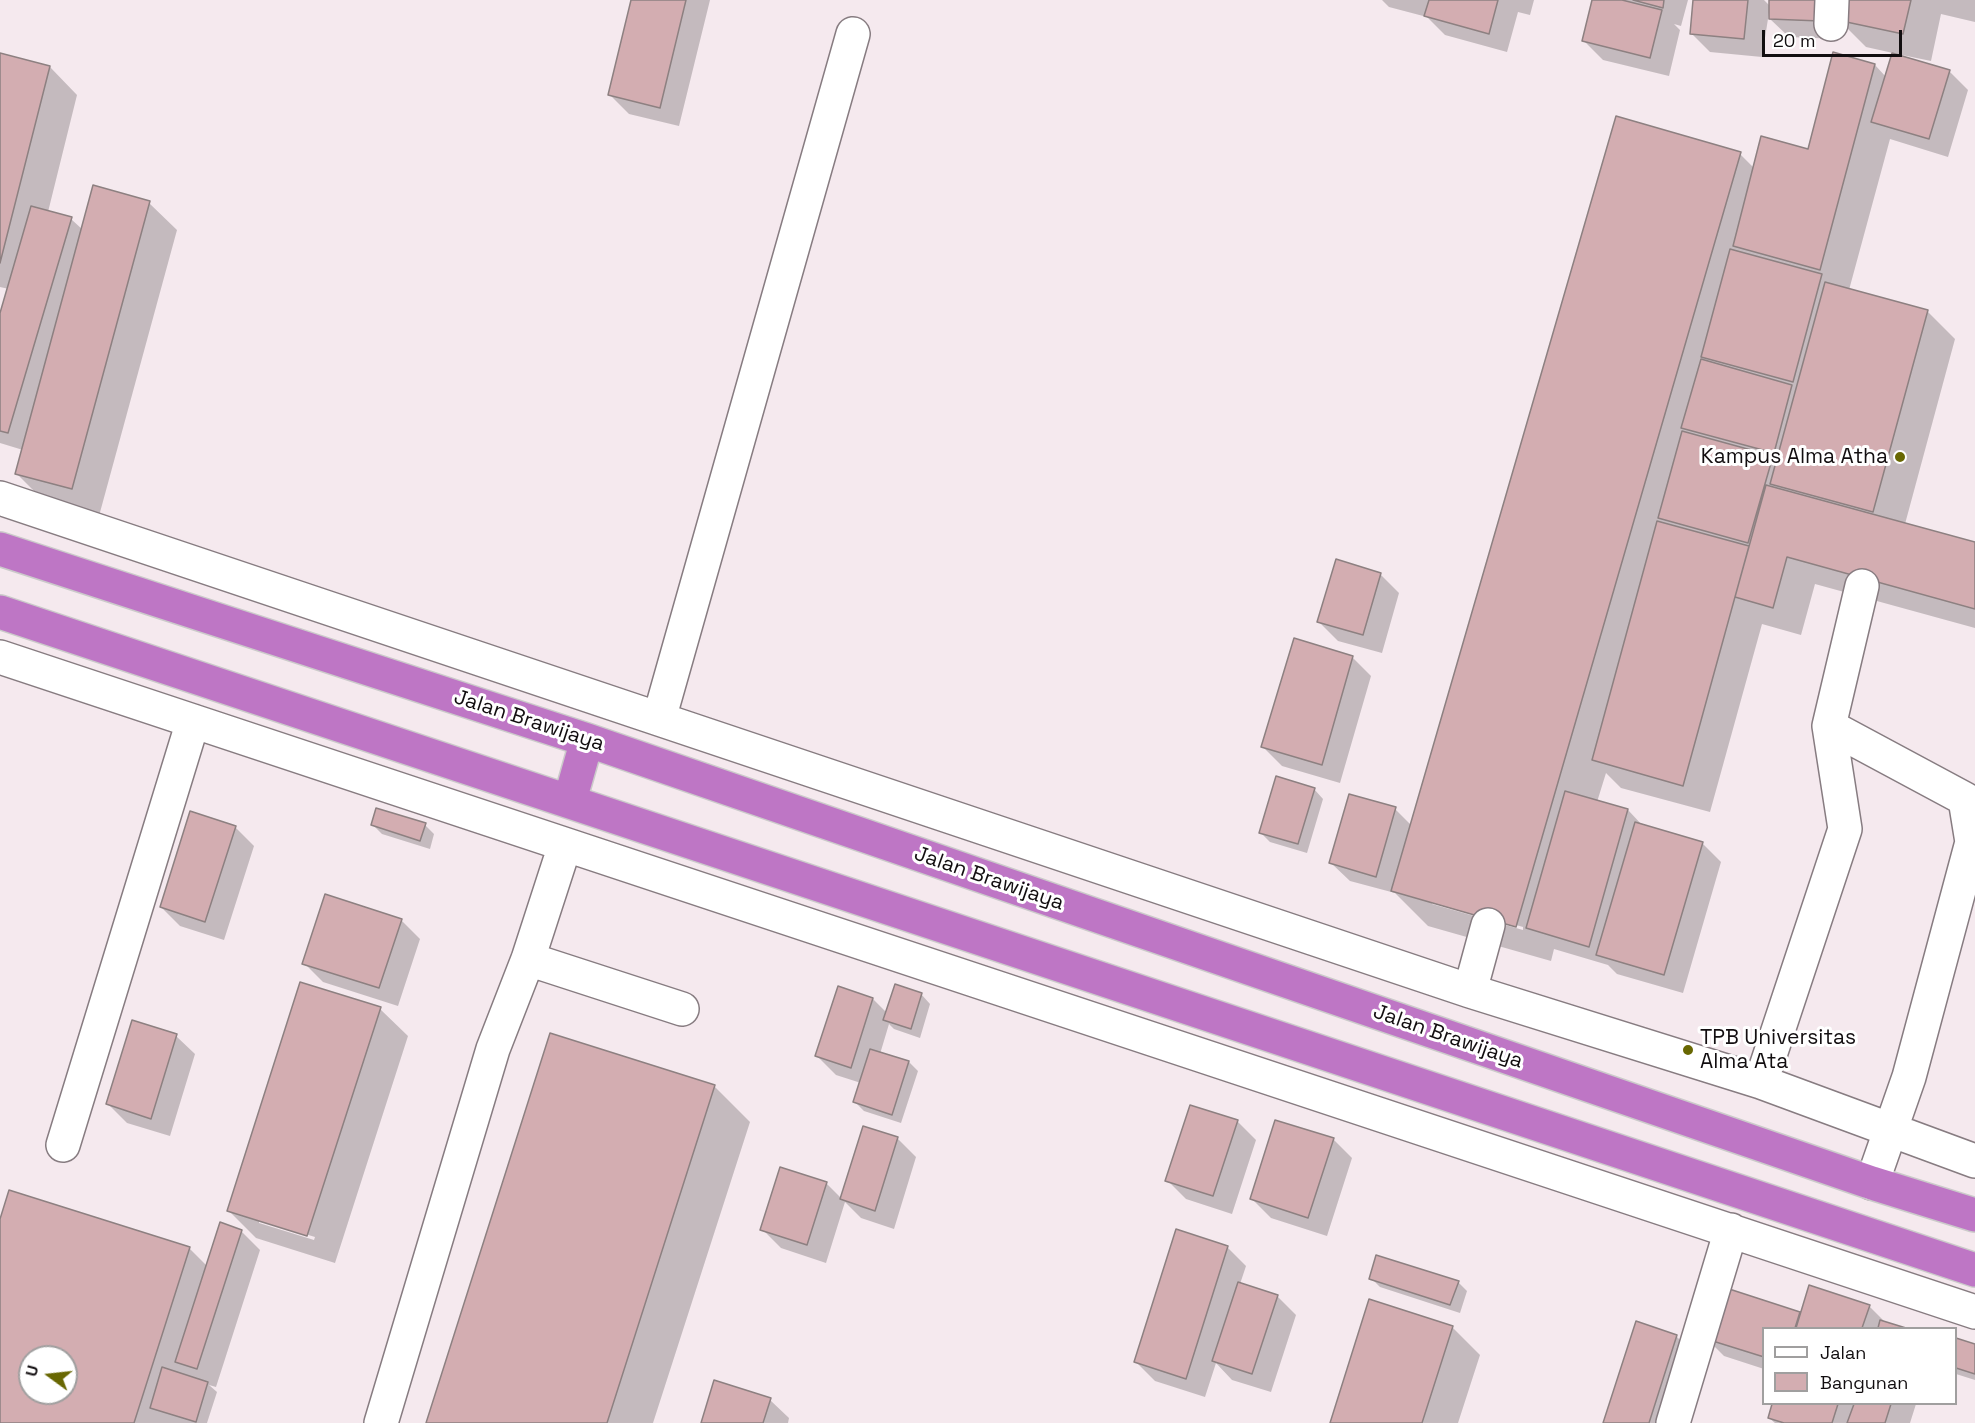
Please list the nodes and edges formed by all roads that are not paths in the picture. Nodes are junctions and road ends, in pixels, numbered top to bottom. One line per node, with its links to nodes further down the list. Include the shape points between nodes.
1 (852, 34): 7 (street)
2 (0, 498): 7 (street)
3 (0, 549): 10 (highway, Jalan Brawijaya)
4 (1862, 586): 9 (street)
5 (0, 612): 11 (highway)
6 (0, 657): 8 (street)
7 (659, 718): 15 (street)
8 (193, 721): 12 (street); 19 (street)
9 (1829, 726): 17 (street, via 1845,829); 18 (street, via 1965,799 1972,842 1910,1077)
10 (587, 740): 11 (highway); 21 (highway, Jalan Brawijaya)
11 (570, 800): 24 (highway)
12 (565, 845): 14 (street); 23 (street)
13 (1488, 925): 15 (street)
14 (528, 959): 16 (street); 26 (street, via 493,1049)
15 (1470, 991): 17 (street)
16 (682, 1009)
17 (1761, 1082): 18 (street)
18 (1891, 1130): 20 (street); 21 (street)
19 (63, 1144)
20 (1975, 1161)
21 (1872, 1183): 22 (highway, Jalan Brawijaya)
22 (1975, 1215)
23 (1731, 1230): 25 (street); 27 (street)
24 (1975, 1270)
25 (1975, 1312)
26 (381, 1423)
27 (1673, 1423)

